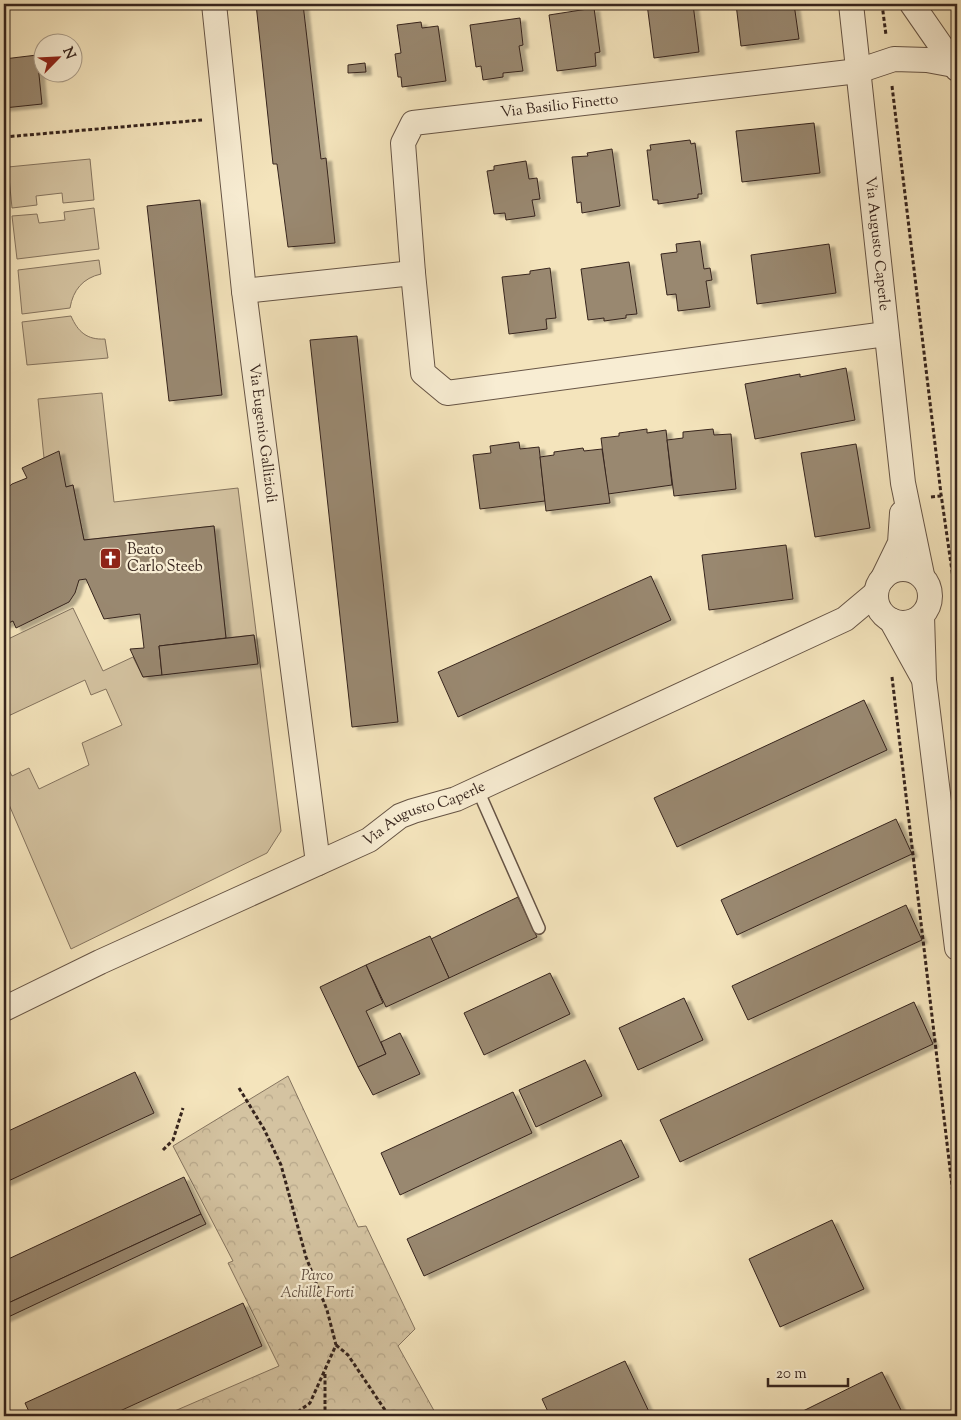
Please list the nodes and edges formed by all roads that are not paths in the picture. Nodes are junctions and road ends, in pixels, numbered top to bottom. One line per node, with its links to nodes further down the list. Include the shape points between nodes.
1 (214, 4): 8 (street, Via Eugenio Gallizioli)
2 (850, 4): 6 (street, Via Augusto Caperle)
3 (894, 4): 4 (street)
4 (916, 10): 5 (street)
5 (956, 67): 6 (street, via 927,60 894,59)
6 (858, 71): 7 (street, Via Basilio Finetto, via 413,123 402,144); 9 (street, Via Augusto Caperle)
7 (413, 273): 8 (street); 9 (street, Via Basilio Finetto, via 423,373 447,393)
8 (244, 291): 18 (street, Via Eugenio Gallizioli)
9 (886, 334): 10 (street, Via Augusto Caperle)
10 (903, 483): 11 (street, Via Augusto Caperle); 12 (street, Via Augusto Caperle, via 900,542)
11 (922, 575): 12 (street, Via Augusto Caperle, via 915,570 897,569); 13 (street, Via Augusto Caperle, via 928,583 930,600)
12 (879, 585): 14 (street, via 876,601); 15 (street, Via Augusto Caperle)
13 (922, 616): 14 (street, Via Augusto Caperle, via 907,623); 16 (street)
14 (888, 618): 15 (street, Via Augusto Caperle); 16 (street)
15 (845, 619): 17 (street, Via Augusto Caperle)
16 (924, 680): 20 (street)
17 (477, 788): 18 (street, Via Augusto Caperle, via 456,799 400,816 369,840); 19 (lane)
18 (318, 864): 21 (street, Via Augusto Caperle)
19 (539, 928)
20 (957, 948)
21 (4, 1009)

